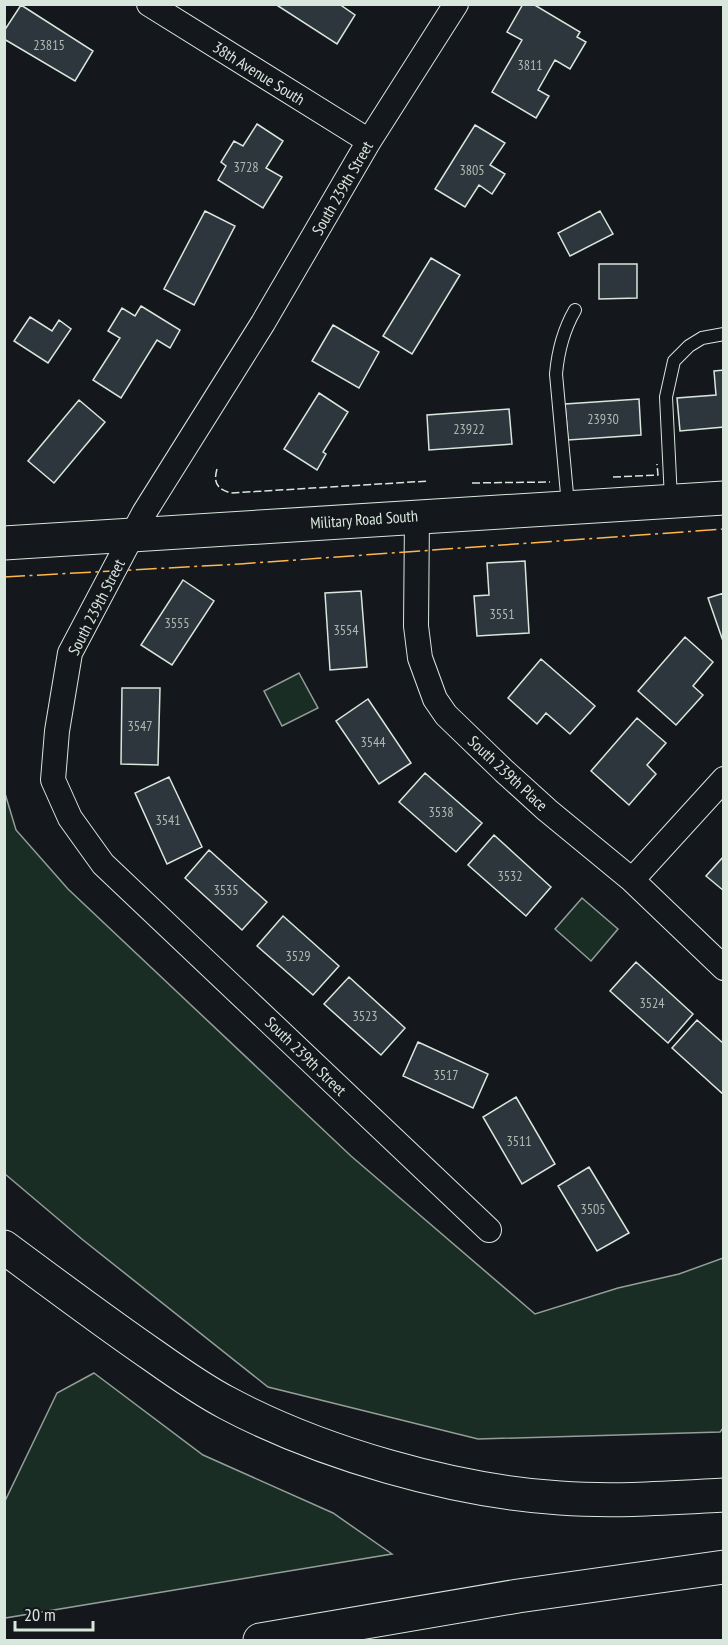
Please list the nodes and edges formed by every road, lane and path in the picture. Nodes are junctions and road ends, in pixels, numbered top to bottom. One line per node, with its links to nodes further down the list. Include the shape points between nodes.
1 (148, 4): 3 (street, 38th Avenue South)
2 (456, 4): 3 (street, South 239th Street)
3 (369, 141): 10 (street, South 239th Street)
4 (575, 310): 8 (lane, via 556,374)
5 (723, 334): 7 (lane, via 702,338 674,361 666,397)
6 (723, 498): 7 (main road, Military Road South)
7 (671, 501): 8 (main road, Military Road South)
8 (568, 507): 9 (main road, Military Road South)
9 (417, 516): 10 (main road, Military Road South); 13 (street, South 239th Place, via 416,626 420,658 435,699 446,715 546,810)
10 (133, 534): 11 (main road, Military Road South); 15 (street, South 239th Street, via 70,653 53,780 70,818 103,864)
11 (4, 543)
12 (723, 779): 13 (street)
13 (632, 880): 14 (street, South 239th Place)
14 (723, 968)
15 (489, 1230)
16 (4, 1247): 17 (main road, via 225,1402 346,1453 486,1489 560,1498)
17 (723, 1495)
18 (723, 1567): 19 (main road, via 518,1596)
19 (260, 1641)

